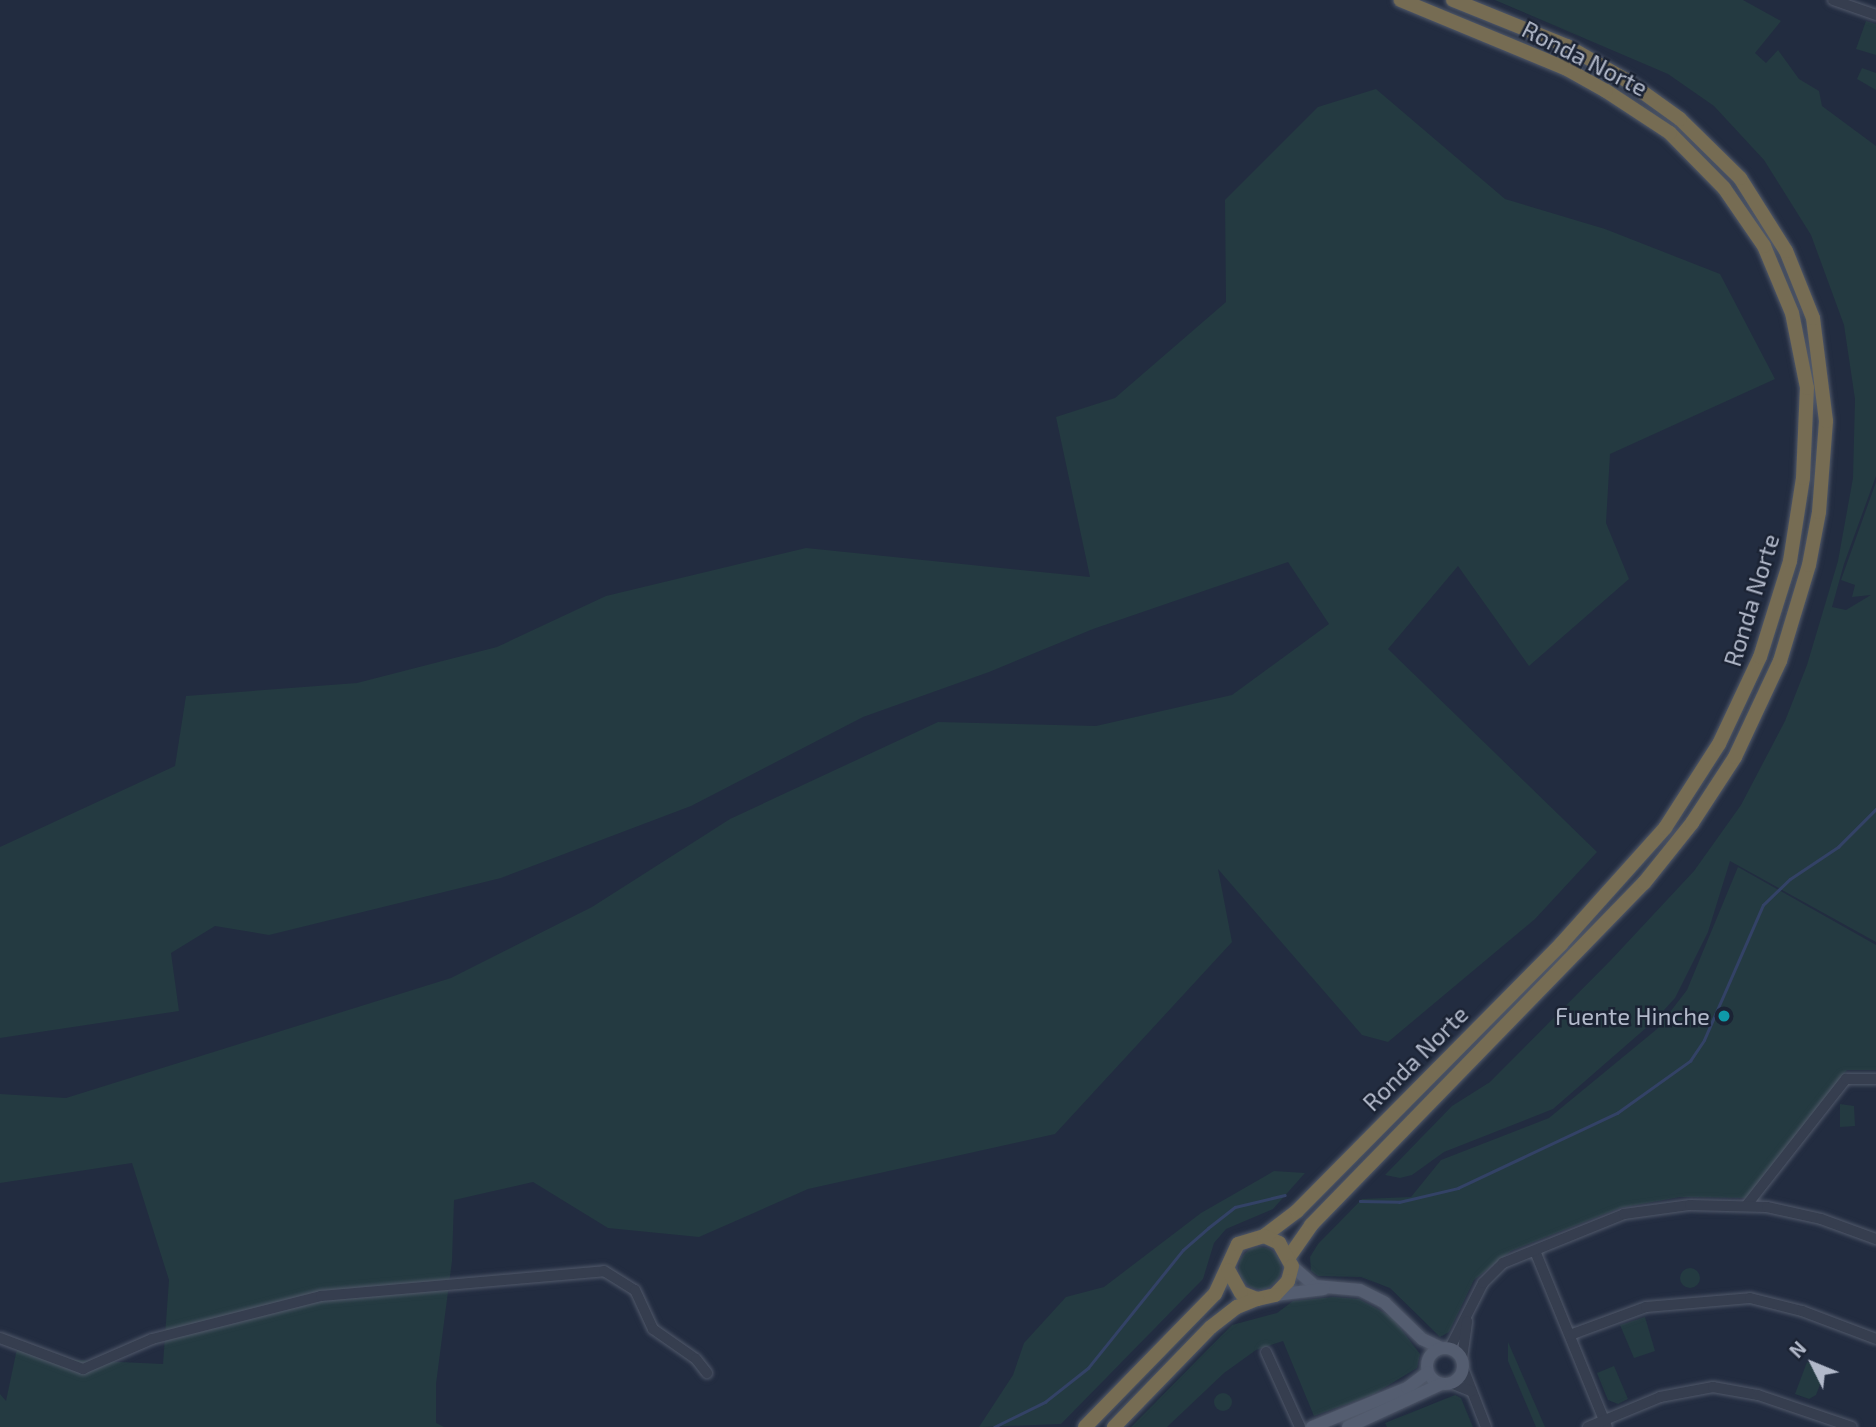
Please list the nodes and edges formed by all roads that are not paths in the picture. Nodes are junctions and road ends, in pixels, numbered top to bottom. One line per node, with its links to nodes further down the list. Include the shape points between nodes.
1 (1401, 0): 9 (highway, Ronda Norte, via 1566,68 1606,91 1670,134 1724,188 1764,246 1792,313 1807,388 1803,478 1790,561 1760,657 1719,744 1665,828 1552,954 1297,1210)
2 (1453, 0): 12 (highway, Ronda Norte, via 1567,46 1626,79 1681,118 1740,178 1786,251 1812,318 1826,421 1819,512 1809,565 1780,661 1735,757 1692,823 1644,883 1311,1225)
3 (1833, 0): 4 (street)
4 (1876, 15)
5 (1876, 1079): 6 (street, via 1846,1079)
6 (1758, 1191): 7 (street); 8 (street)
7 (1746, 1206): 8 (street); 11 (street, via 1690,1205 1624,1214)
8 (1767, 1207): 10 (street, via 1821,1219)
9 (1264, 1236): 12 (highway, via 1279,1243); 13 (highway, Ronda Norte, via 1238,1244)
10 (1876, 1239)
11 (1535, 1251): 17 (street, via 1503,1263 1483,1283); 18 (street)
12 (1290, 1261): 14 (main road, via 1315,1286); 15 (highway, Ronda Norte, via 1288,1281)
13 (1227, 1270): 16 (highway, via 1241,1293); 31 (highway, Ronda Norte, via 1215,1294)
14 (1332, 1288): 15 (main road); 20 (main road, via 1360,1290 1385,1303)
15 (1275, 1295): 16 (highway)
16 (1256, 1299): 32 (highway, via 1211,1327)
17 (1468, 1314): 22 (street); 24 (street)
18 (1570, 1335): 21 (street, via 1646,1307 1750,1298 1802,1311); 30 (street)
19 (0, 1338): 26 (street, via 83,1369 152,1339 321,1296 604,1271 635,1290 653,1329 696,1359)
20 (1422, 1339): 22 (main road); 25 (main road)
21 (1876, 1339)
22 (1446, 1348): 24 (main road); 25 (main road)
23 (1266, 1352): 33 (street)
24 (1463, 1363): 27 (main road); 28 (street)
25 (1428, 1366): 27 (main road); 29 (main road, via 1407,1388)
26 (707, 1373)
27 (1446, 1383): 28 (street); 29 (main road)
28 (1471, 1391): 35 (street)
29 (1354, 1422): 34 (main road)
30 (1606, 1423): 36 (street); 37 (street, via 1660,1397 1713,1387 1758,1395)
31 (1085, 1427)
32 (1114, 1427)
33 (1300, 1427)
34 (1312, 1427)
35 (1486, 1427)
36 (1588, 1427)
37 (1852, 1427)

